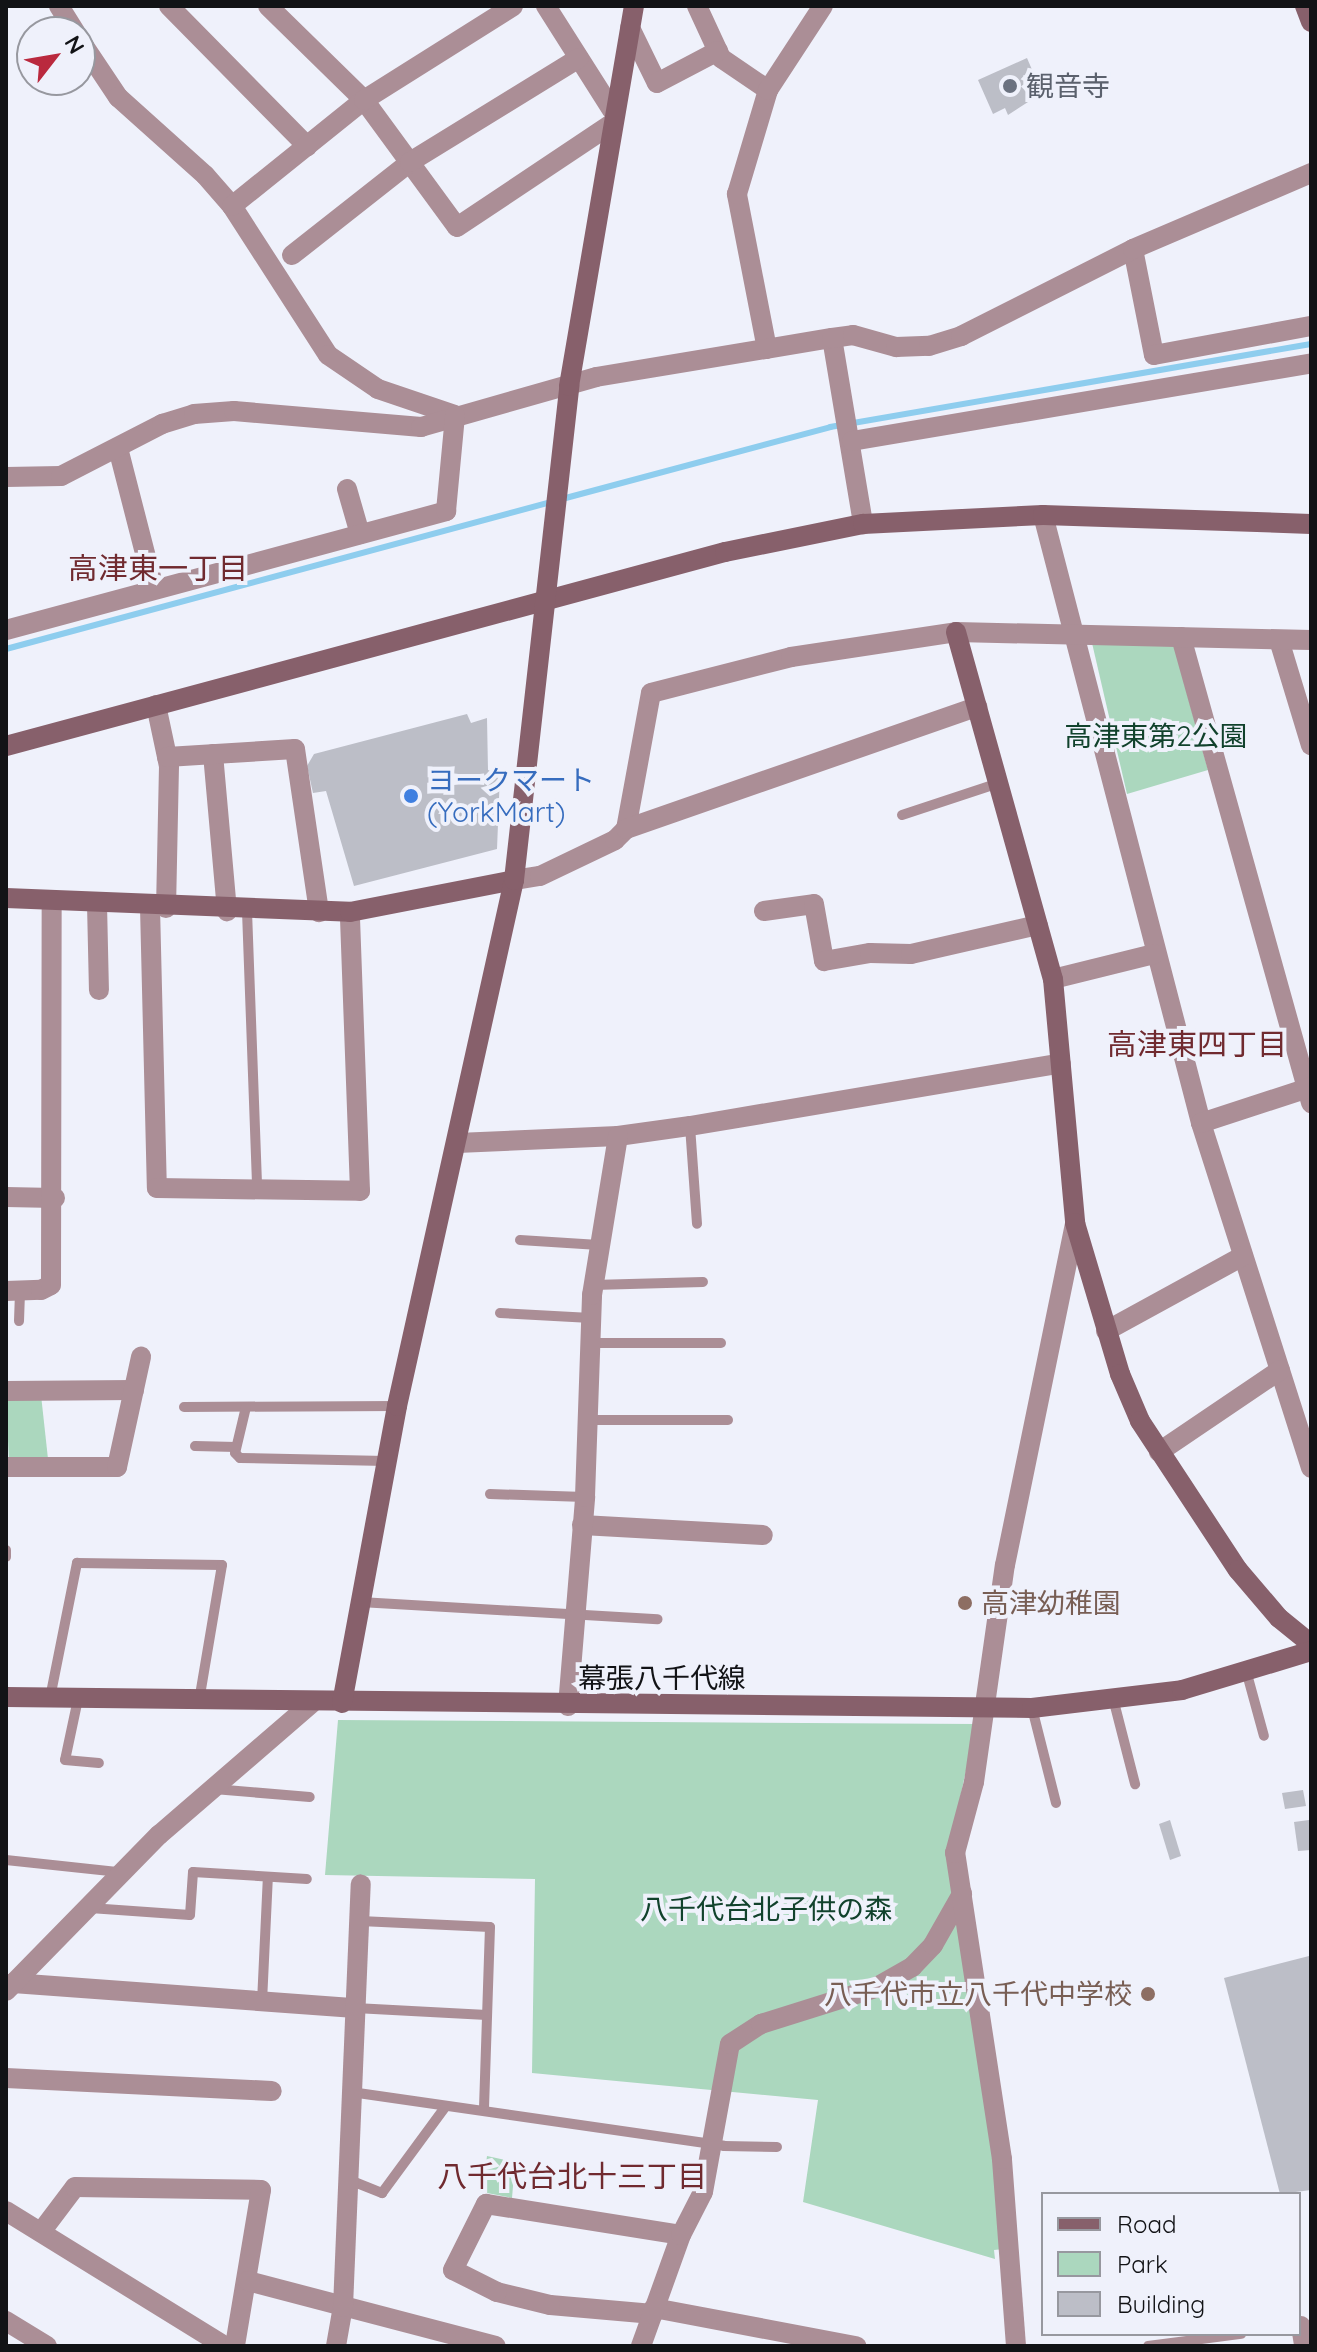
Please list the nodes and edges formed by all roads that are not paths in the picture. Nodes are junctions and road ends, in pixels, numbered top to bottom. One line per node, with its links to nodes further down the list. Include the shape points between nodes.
1 (169, 6): 17 (street)
2 (268, 6): 15 (street)
3 (513, 6): 15 (street)
4 (546, 6): 12 (street)
5 (634, 6): 10 (street)
6 (697, 6): 11 (street)
7 (823, 6): 14 (street)
8 (1305, 6): 9 (street)
9 (1311, 22)
10 (630, 28): 11 (street, via 657,83); 16 (street)
11 (718, 51): 14 (street)
12 (579, 58): 16 (street); 18 (street)
13 (96, 64): 20 (street, via 118,97)
14 (768, 90): 25 (street, via 736,210)
15 (364, 100): 17 (street); 18 (street)
16 (611, 117): 18 (street, via 457,227); 27 (street)
17 (307, 146): 20 (street)
18 (410, 162): 22 (street)
19 (1311, 173): 21 (street)
20 (232, 206): 28 (street, via 328,355 378,389)
21 (1133, 249): 23 (street, via 1154,355); 24 (street, via 961,336 929,346 896,347 853,335)
22 (292, 255)
23 (1311, 326)
24 (832, 338): 25 (street); 29 (street)
25 (767, 349): 27 (street)
26 (1311, 363): 29 (street)
27 (569, 386): 28 (street); 38 (street)
28 (455, 415): 30 (street, via 421,427 214,411 162,424); 36 (street, via 446,511)
29 (850, 430): 34 (street)
30 (118, 448): 31 (street, via 61,476); 37 (street)
31 (6, 477)
32 (347, 489): 36 (street)
33 (1043, 515): 34 (street); 35 (street); 41 (street)
34 (863, 524): 38 (street, via 725,552)
35 (1311, 524)
36 (360, 534): 37 (street)
37 (154, 588): 39 (street)
38 (548, 600): 45 (street); 54 (street)
39 (6, 630)
40 (956, 632): 41 (street); 46 (street); 53 (street, via 791,657 651,693)
41 (1075, 633): 42 (street); 64 (street)
42 (1181, 637): 43 (street); 68 (street)
43 (1279, 640): 44 (street); 47 (street)
44 (1311, 640)
45 (156, 705): 48 (street); 50 (street)
46 (977, 707): 51 (street); 53 (street)
47 (1311, 745)
48 (6, 746)
49 (213, 754): 50 (street); 59 (street); 61 (street, via 295,749)
50 (167, 757): 58 (street)
51 (999, 783): 52 (lane); 63 (street)
52 (902, 815)
53 (626, 829): 54 (street, via 615,840 540,876)
54 (514, 880): 62 (street); 72 (street)
55 (6, 898): 56 (street)
56 (52, 901): 57 (street); 75 (street)
57 (97, 904): 58 (street); 66 (street)
58 (158, 908): 59 (street); 73 (street, via 157,1188)
59 (237, 911): 61 (street); 73 (lane)
60 (764, 911): 63 (street, via 814,904 824,961 870,953 911,954)
61 (319, 912): 62 (street)
62 (350, 912): 73 (street, via 360,1191)
63 (1038, 925): 65 (street)
64 (1154, 954): 65 (street); 69 (street)
65 (1053, 979): 67 (street)
66 (99, 990)
67 (1061, 1063): 70 (street); 76 (street)
68 (1309, 1093): 69 (street)
69 (1201, 1123): 80 (street)
70 (690, 1126): 71 (street); 77 (lane)
71 (618, 1136): 72 (street); 79 (street)
72 (457, 1143): 94 (street)
73 (257, 1189)
74 (6, 1197): 75 (street)
75 (55, 1198): 83 (street, via 51,1285)
76 (1075, 1223): 87 (street); 125 (street, via 1005,1565)
77 (697, 1224)
78 (520, 1240): 79 (lane)
79 (599, 1245): 82 (street)
80 (1243, 1256): 87 (street); 91 (street)
81 (703, 1282): 82 (lane)
82 (593, 1285): 85 (street)
83 (13, 1291): 86 (lane)
84 (500, 1313): 85 (lane)
85 (591, 1318): 88 (street)
86 (19, 1321)
87 (1106, 1331): 101 (street, via 1140,1421)
88 (590, 1343): 89 (lane); 97 (street)
89 (721, 1343)
90 (141, 1357): 92 (street)
91 (1280, 1370): 101 (street); 104 (street)
92 (134, 1390): 93 (street); 103 (street, via 117,1467)
93 (6, 1391)
94 (397, 1406): 96 (lane); 102 (street)
95 (184, 1407): 96 (lane)
96 (246, 1407): 100 (lane)
97 (587, 1420): 98 (lane); 106 (street)
98 (728, 1420)
99 (195, 1446): 100 (lane)
100 (236, 1447): 102 (lane, via 240,1458)
101 (1159, 1452): 114 (street, via 1238,1570 1279,1618)
102 (386, 1461): 111 (street)
103 (6, 1467)
104 (1311, 1468)
105 (490, 1494): 106 (lane)
106 (585, 1497): 107 (street)
107 (582, 1525): 108 (street); 112 (street)
108 (763, 1535)
109 (6, 1550): 110 (lane)
110 (6, 1557)
111 (359, 1602): 112 (lane); 123 (street)
112 (575, 1613): 113 (lane); 124 (street)
113 (658, 1619)
114 (1311, 1644)
115 (1311, 1651): 116 (street, 幕張八千代線)
116 (1247, 1674): 121 (street, 幕張八千代線); 127 (lane)
117 (6, 1697): 118 (street, 幕張八千代線)
118 (50, 1698): 119 (street, 幕張八千代線); 120 (lane, via 77,1563 222,1565)
119 (78, 1699): 120 (street, 幕張八千代線); 128 (lane, via 65,1760)
120 (199, 1701): 122 (street, 幕張八千代線)
121 (1114, 1702): 126 (street, 幕張八千代線); 129 (lane)
122 (312, 1703): 123 (street, 幕張八千代線); 130 (street)
123 (342, 1703): 124 (street, 幕張八千代線)
124 (568, 1706): 125 (street, 幕張八千代線)
125 (984, 1708): 126 (street, 幕張八千代線); 138 (street, via 974,1782 955,1853)
126 (1032, 1708): 132 (lane)
127 (1264, 1736)
128 (99, 1763)
129 (1135, 1784)
130 (214, 1789): 131 (lane); 134 (street)
131 (310, 1797)
132 (1056, 1803)
133 (6, 1860): 134 (lane)
134 (123, 1873): 139 (street)
135 (268, 1877): 136 (lane); 139 (lane, via 193,1872 190,1915); 142 (lane)
136 (307, 1879)
137 (361, 1884): 140 (street)
138 (962, 1894): 150 (street, via 933,1945 912,1967 875,1988 761,2024 730,2044 720,2077); 169 (street, via 1002,2159)
139 (90, 1908): 141 (street)
140 (360, 1921): 143 (street); 144 (lane, via 490,1927)
141 (11, 1980): 142 (street)
142 (262, 2002): 143 (street)
143 (355, 2008): 144 (lane); 147 (street)
144 (487, 2015): 149 (lane)
145 (6, 2078): 146 (street)
146 (272, 2091)
147 (349, 2092): 148 (lane); 152 (street)
148 (446, 2106): 149 (lane); 152 (lane, via 382,2193)
149 (484, 2109): 150 (lane)
150 (713, 2142): 151 (lane); 155 (street, via 703,2192)
151 (777, 2147)
152 (345, 2178): 157 (street)
153 (6, 2211): 154 (street)
154 (41, 2232): 156 (street, via 75,2187 261,2190); 163 (street)
155 (681, 2235): 158 (street); 158 (street, via 486,2204 453,2270 497,2292 550,2305)
156 (248, 2281): 157 (street); 164 (street)
157 (343, 2307): 165 (street); 166 (street)
158 (653, 2311): 161 (street); 167 (street)
159 (6, 2321): 162 (street)
160 (1226, 2336): 170 (lane)
161 (801, 2340): 168 (street)
162 (47, 2346)
163 (225, 2346)
164 (235, 2346)
165 (336, 2346)
166 (496, 2346)
167 (641, 2346)
168 (856, 2346)
169 (1016, 2346)
170 (1148, 2346)

